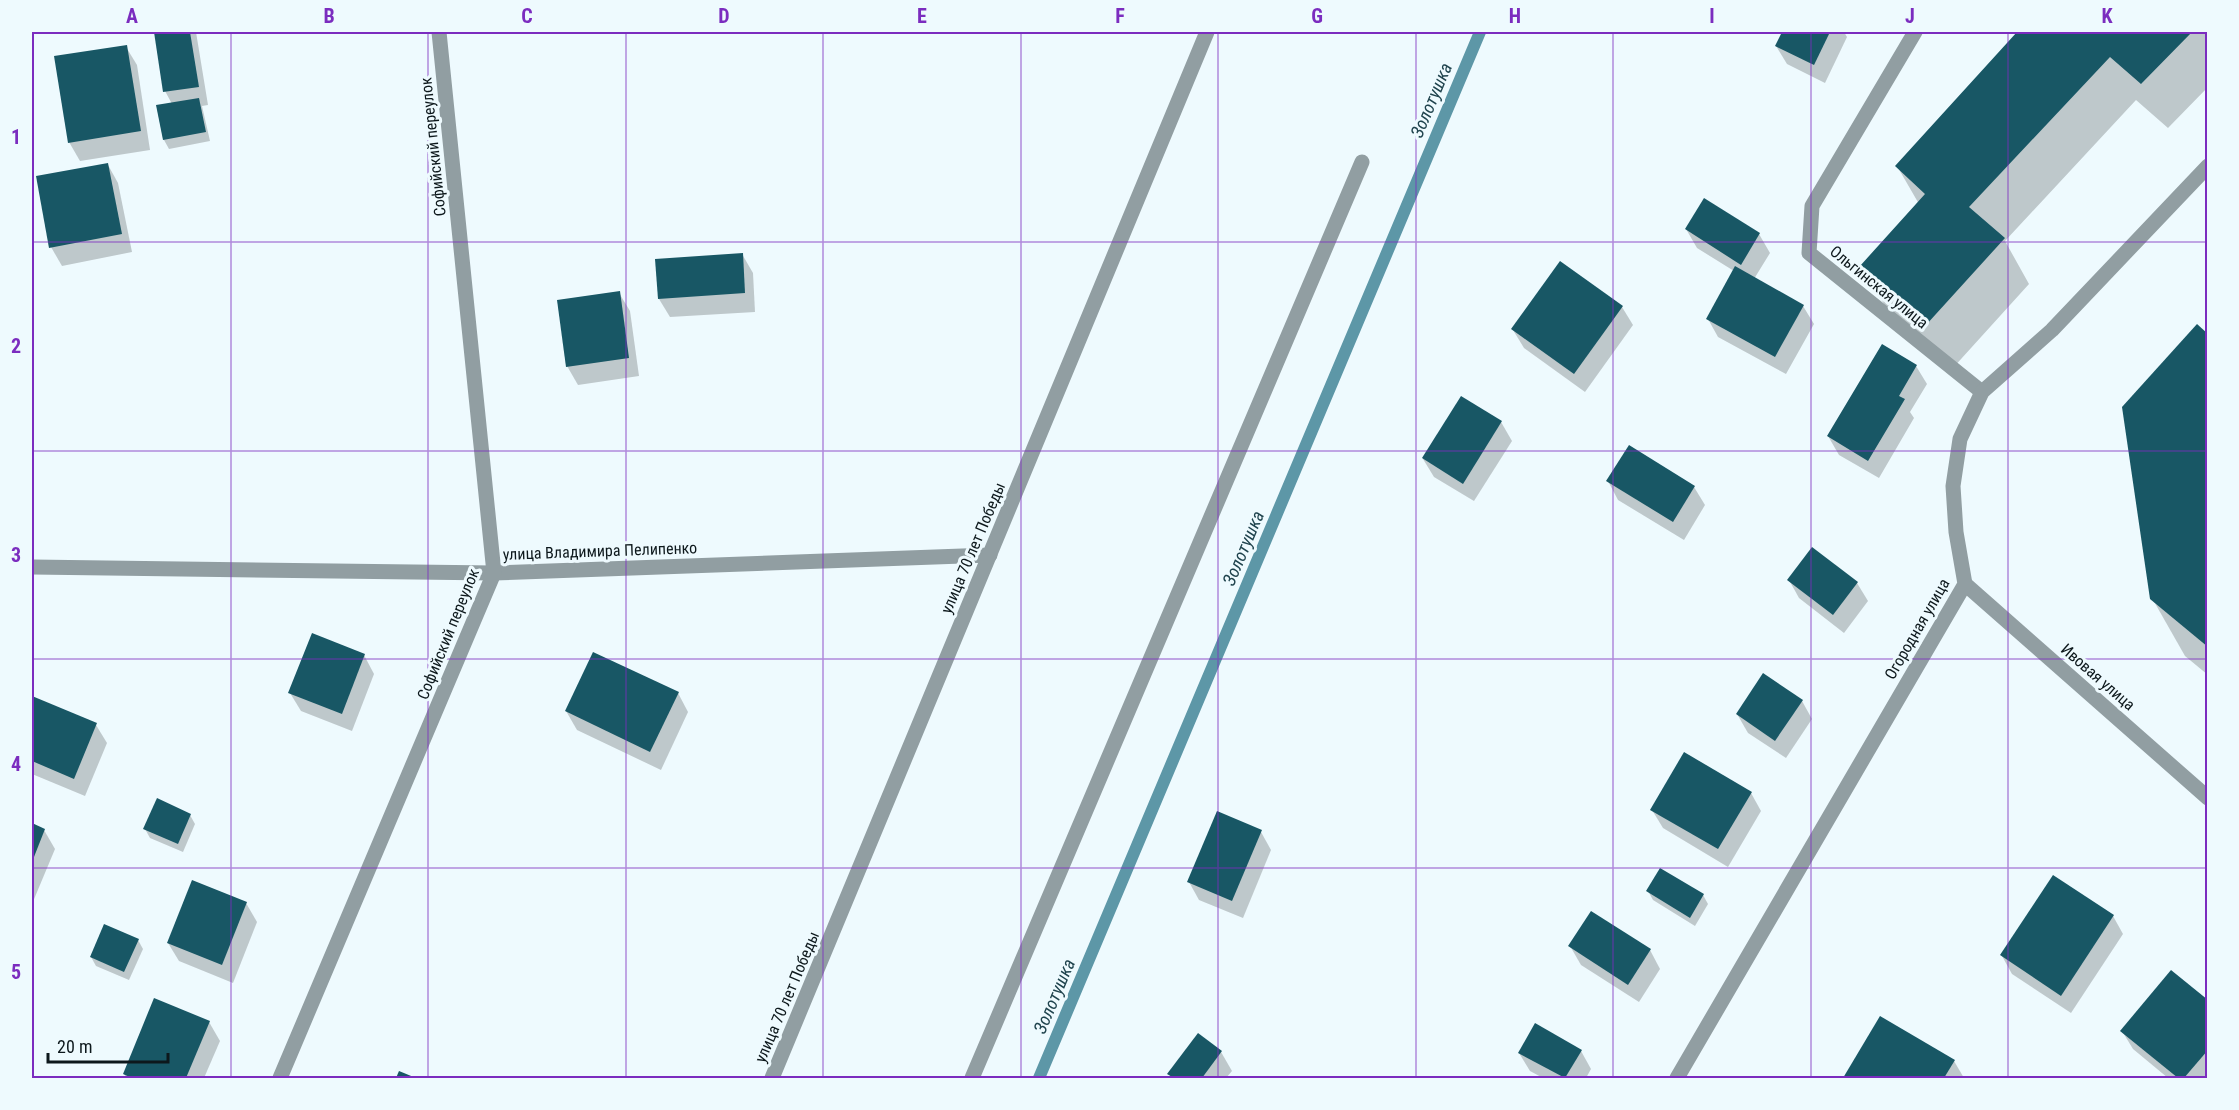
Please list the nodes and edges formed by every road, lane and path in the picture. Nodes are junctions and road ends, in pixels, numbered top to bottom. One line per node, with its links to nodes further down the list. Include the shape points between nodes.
1 (439, 32): 9 (street, Софийский переулок)
2 (1207, 32): 7 (street, улица 70 лет Победы)
3 (1915, 32): 6 (street, Ольгинская улица, via 1812,206 1809,253)
4 (1362, 162): 14 (street)
5 (2208, 166): 6 (street, Огородная улица, via 2052,330)
6 (1982, 392): 10 (street, Огородная улица, via 1960,439 1953,486)
7 (990, 555): 9 (street, улица Владимира Пелипенко); 13 (street, улица 70 лет Победы)
8 (32, 567): 9 (street, улица Владимира Пелипенко)
9 (494, 573): 12 (street, Софийский переулок)
10 (1965, 584): 11 (street, Ивовая улица); 15 (street, Огородная улица)
11 (2208, 798)
12 (280, 1078)
13 (772, 1078)
14 (972, 1078)
15 (1677, 1078)

